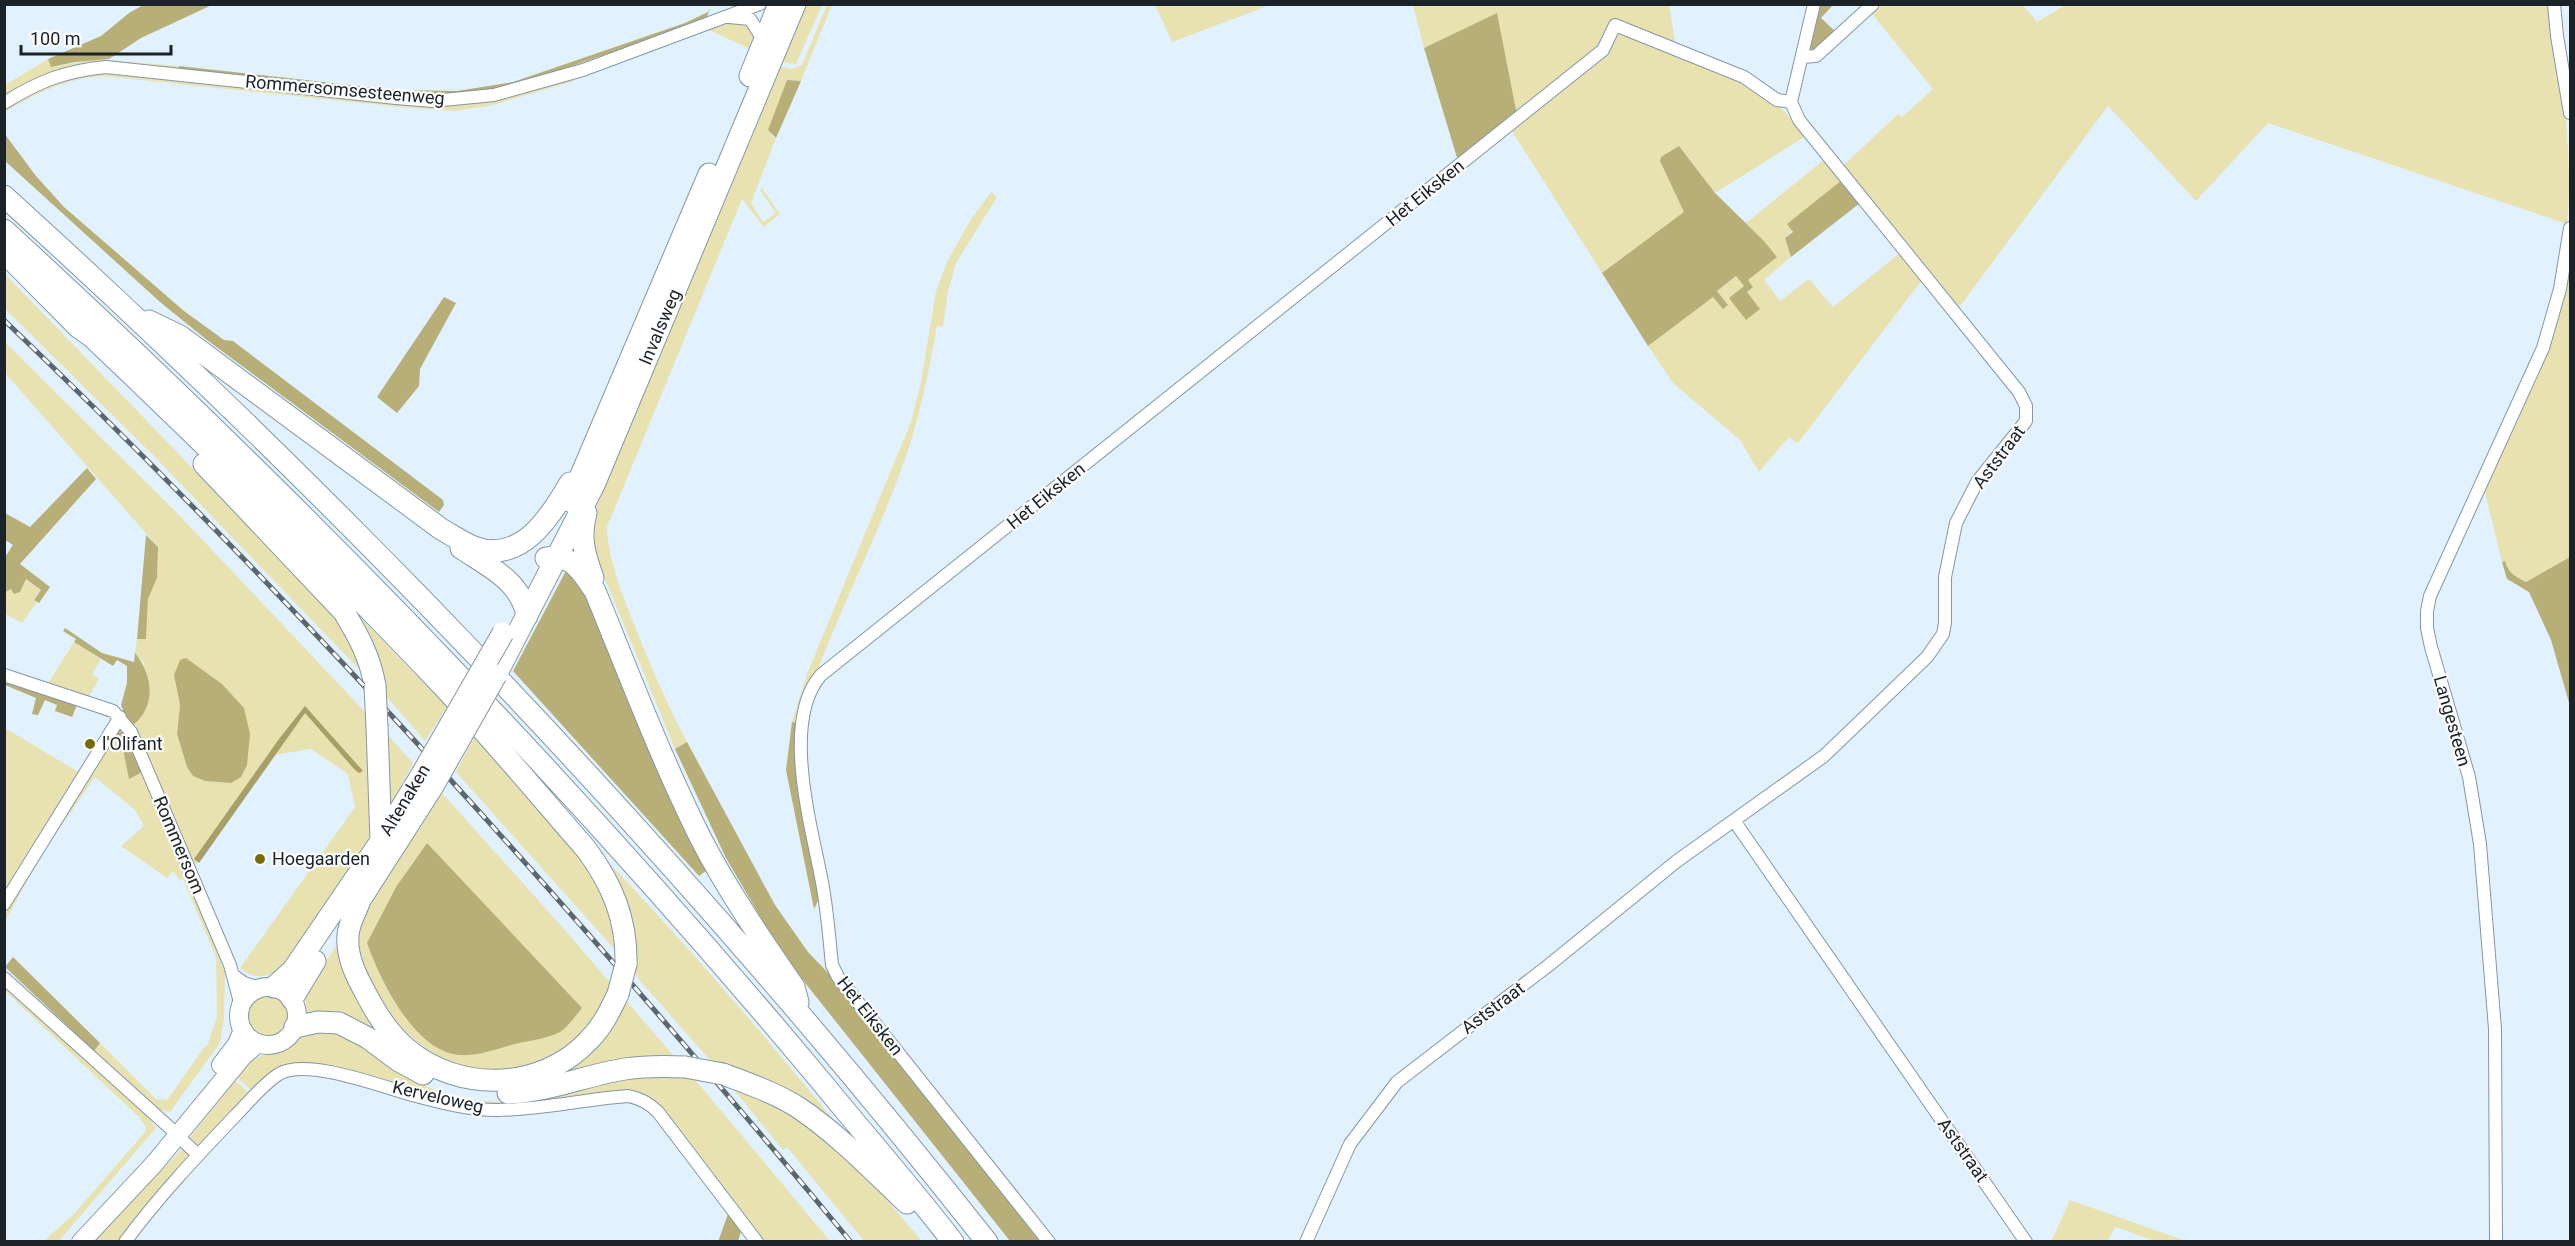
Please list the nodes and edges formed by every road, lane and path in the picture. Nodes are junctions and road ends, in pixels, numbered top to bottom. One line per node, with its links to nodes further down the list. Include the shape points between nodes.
1 (760, 4): 7 (street, Rommersomsesteenweg)
2 (779, 4): 8 (highway, Invalsweg)
3 (795, 4): 21 (highway, Invalsweg)
4 (1814, 4): 9 (street)
5 (1874, 4): 9 (street, via 1816,56)
6 (2554, 4): 12 (street)
7 (728, 17): 8 (street, via 750,19); 11 (street, Rommersomsesteenweg, via 583,70 469,99 396,98 106,67 63,74)
8 (764, 41): 20 (highway, Invalsweg)
9 (1802, 57): 10 (street)
10 (1791, 102): 30 (street, Aststraat, via 1799,120 2019,392 2026,406 2026,421 1977,482 1956,523 1944,577 1945,623 1938,643 1824,756); 50 (street, Het Eiksken, via 1777,99 1744,77 1615,25 1603,50 813,684 804,717 803,792 822,887 832,965)
11 (4, 103)
12 (2571, 113)
13 (4, 196): 18 (highway)
14 (2571, 228): 16 (street, Langesteen)
15 (4, 230): 45 (highway, via 112,329 464,680 672,907)
16 (2570, 233): 53 (street, Langesteen, via 2560,289 2543,348 2427,611 2431,647 2469,777 2480,844 2495,1029)
17 (4, 252): 19 (highway)
18 (133, 313): 22 (highway, via 180,336); 39 (highway, via 300,474 434,611 562,747)
19 (78, 327): 31 (highway, bridge, via 87,343 330,595 360,638 375,686); 32 (highway, bridge, via 160,402 359,599 441,684 586,849 616,900 625,936 626,964 618,994 605,1021 589,1041 541,1073 492,1081 448,1073 419,1058 394,1036 358,981 351,963 348,935)
20 (584, 463): 22 (highway, via 541,527 512,547 484,550); 23 (highway, Invalsweg)
21 (594, 485): 23 (highway, Invalsweg); 24 (highway, via 582,543)
22 (441, 529): 25 (highway, via 510,582)
23 (550, 558): 24 (highway, via 581,569); 25 (highway, Invalsweg)
24 (595, 591): 39 (highway, via 701,839 735,901 794,987)
25 (525, 606): 26 (highway, Invalsweg)
26 (508, 638): 29 (highway, Altenaken, bridge)
27 (4, 675): 28 (street)
28 (120, 717): 33 (street); 34 (street, Rommersom, via 131,732)
29 (428, 780): 31 (highway, Altenaken); 32 (highway, Altenaken)
30 (1736, 822): 51 (street, Aststraat, via 1677,861 1397,1082 1350,1144); 52 (street, Aststraat)
31 (381, 841): 36 (highway, Altenaken, via 293,970)
32 (360, 900): 37 (highway, Altenaken, via 302,979)
33 (4, 904)
34 (233, 975): 36 (street, via 244,983); 38 (street, Rommersom)
35 (4, 978): 43 (street)
36 (267, 988): 37 (main road, via 286,993); 38 (main road, via 248,996)
37 (292, 999): 40 (main road, via 297,1012)
38 (241, 1006): 41 (main road)
39 (802, 1017): 49 (highway)
40 (295, 1027): 42 (main road, via 283,1041); 45 (highway, bridge, via 339,1023 440,1083 483,1094 527,1091 626,1069 685,1067 723,1074 798,1107 831,1131 911,1208)
41 (243, 1030): 42 (main road); 43 (main road)
42 (258, 1043): 43 (main road)
43 (174, 1132): 44 (street); 46 (main road, via 154,1164)
44 (198, 1155): 47 (street, Kerveloweg); 48 (street, Kerveloweg, via 279,1074 291,1070 355,1077 415,1096 485,1109 535,1108 628,1096 658,1112)
45 (949, 1237)
46 (81, 1242)
47 (125, 1242)
48 (757, 1242)
49 (987, 1242)
50 (1050, 1242)
51 (1306, 1242)
52 (2026, 1242)
53 (2496, 1242)

